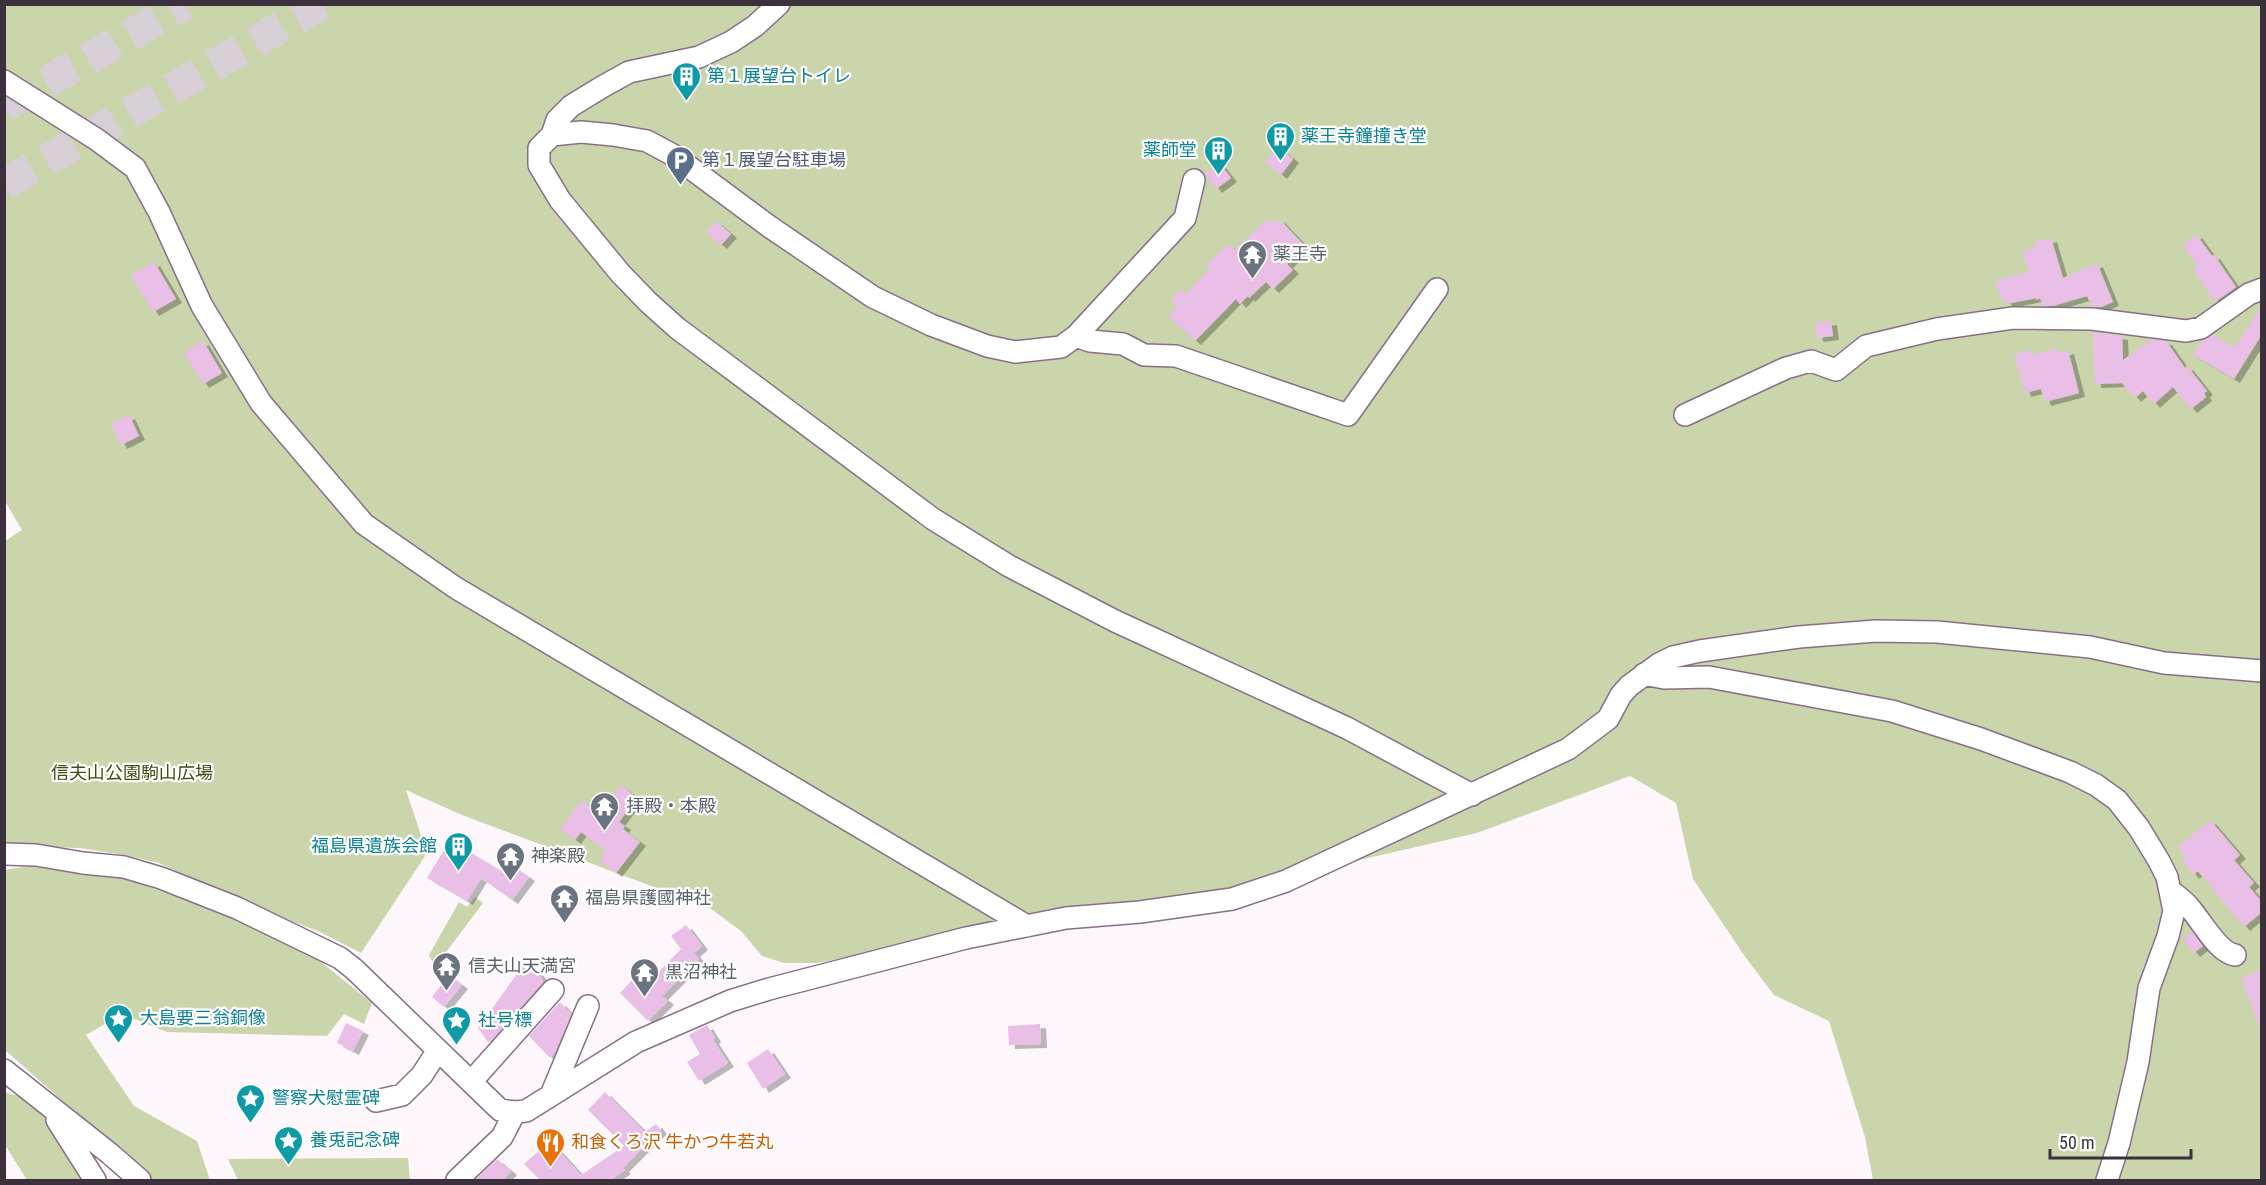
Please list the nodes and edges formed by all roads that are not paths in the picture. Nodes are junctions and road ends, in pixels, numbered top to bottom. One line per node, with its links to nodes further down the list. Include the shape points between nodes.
1 (779, 4): 3 (street, via 755,26 699,57 628,72 602,87 571,106 557,120)
2 (4, 81): 14 (street, via 135,168 202,306 261,403 364,524 456,588)
3 (552, 135): 7 (street, via 581,132 647,141 673,155 873,297 931,325 1015,352 1061,347); 11 (street, via 539,148 539,165 560,200 648,302 677,328 933,519 1009,566 1104,616 1347,728)
4 (1194, 180): 7 (street, via 1185,218)
5 (1437, 289): 7 (street, via 1348,416 1176,356 1144,355 1123,344)
6 (2262, 289): 8 (street, via 2201,328 2186,331 2092,320 2013,318 1936,330 1866,346 1836,370 1811,361 1786,368)
7 (1076, 336)
8 (1685, 415)
9 (2262, 671): 10 (street, via 2164,663 2055,642 1876,631 1700,651 1673,657)
10 (1644, 674): 11 (street, via 1621,695 1608,719 1568,749); 13 (street, via 1664,678 1709,677 1892,711 2070,772 2117,800 2159,861)
11 (1472, 795): 14 (street, via 1286,881 1232,899)
12 (4, 854): 18 (street, via 124,867 237,908 340,958)
13 (2171, 891): 15 (street, via 2220,947); 28 (street, via 2174,911 2149,988 2138,1062)
14 (1027, 926): 21 (street, via 966,938 730,1001 636,1042)
15 (2235, 955)
16 (553, 990): 20 (street)
17 (588, 1006): 21 (street)
18 (438, 1050): 20 (street); 22 (street, via 422,1075 402,1095)
19 (4, 1070): 23 (street)
20 (471, 1082): 24 (street, via 500,1110)
21 (552, 1095): 24 (street, via 526,1111)
22 (376, 1101)
23 (47, 1104): 25 (street); 26 (street)
24 (515, 1112): 27 (street, via 502,1137)
25 (95, 1180)
26 (140, 1180)
27 (457, 1180)
28 (2107, 1180)

